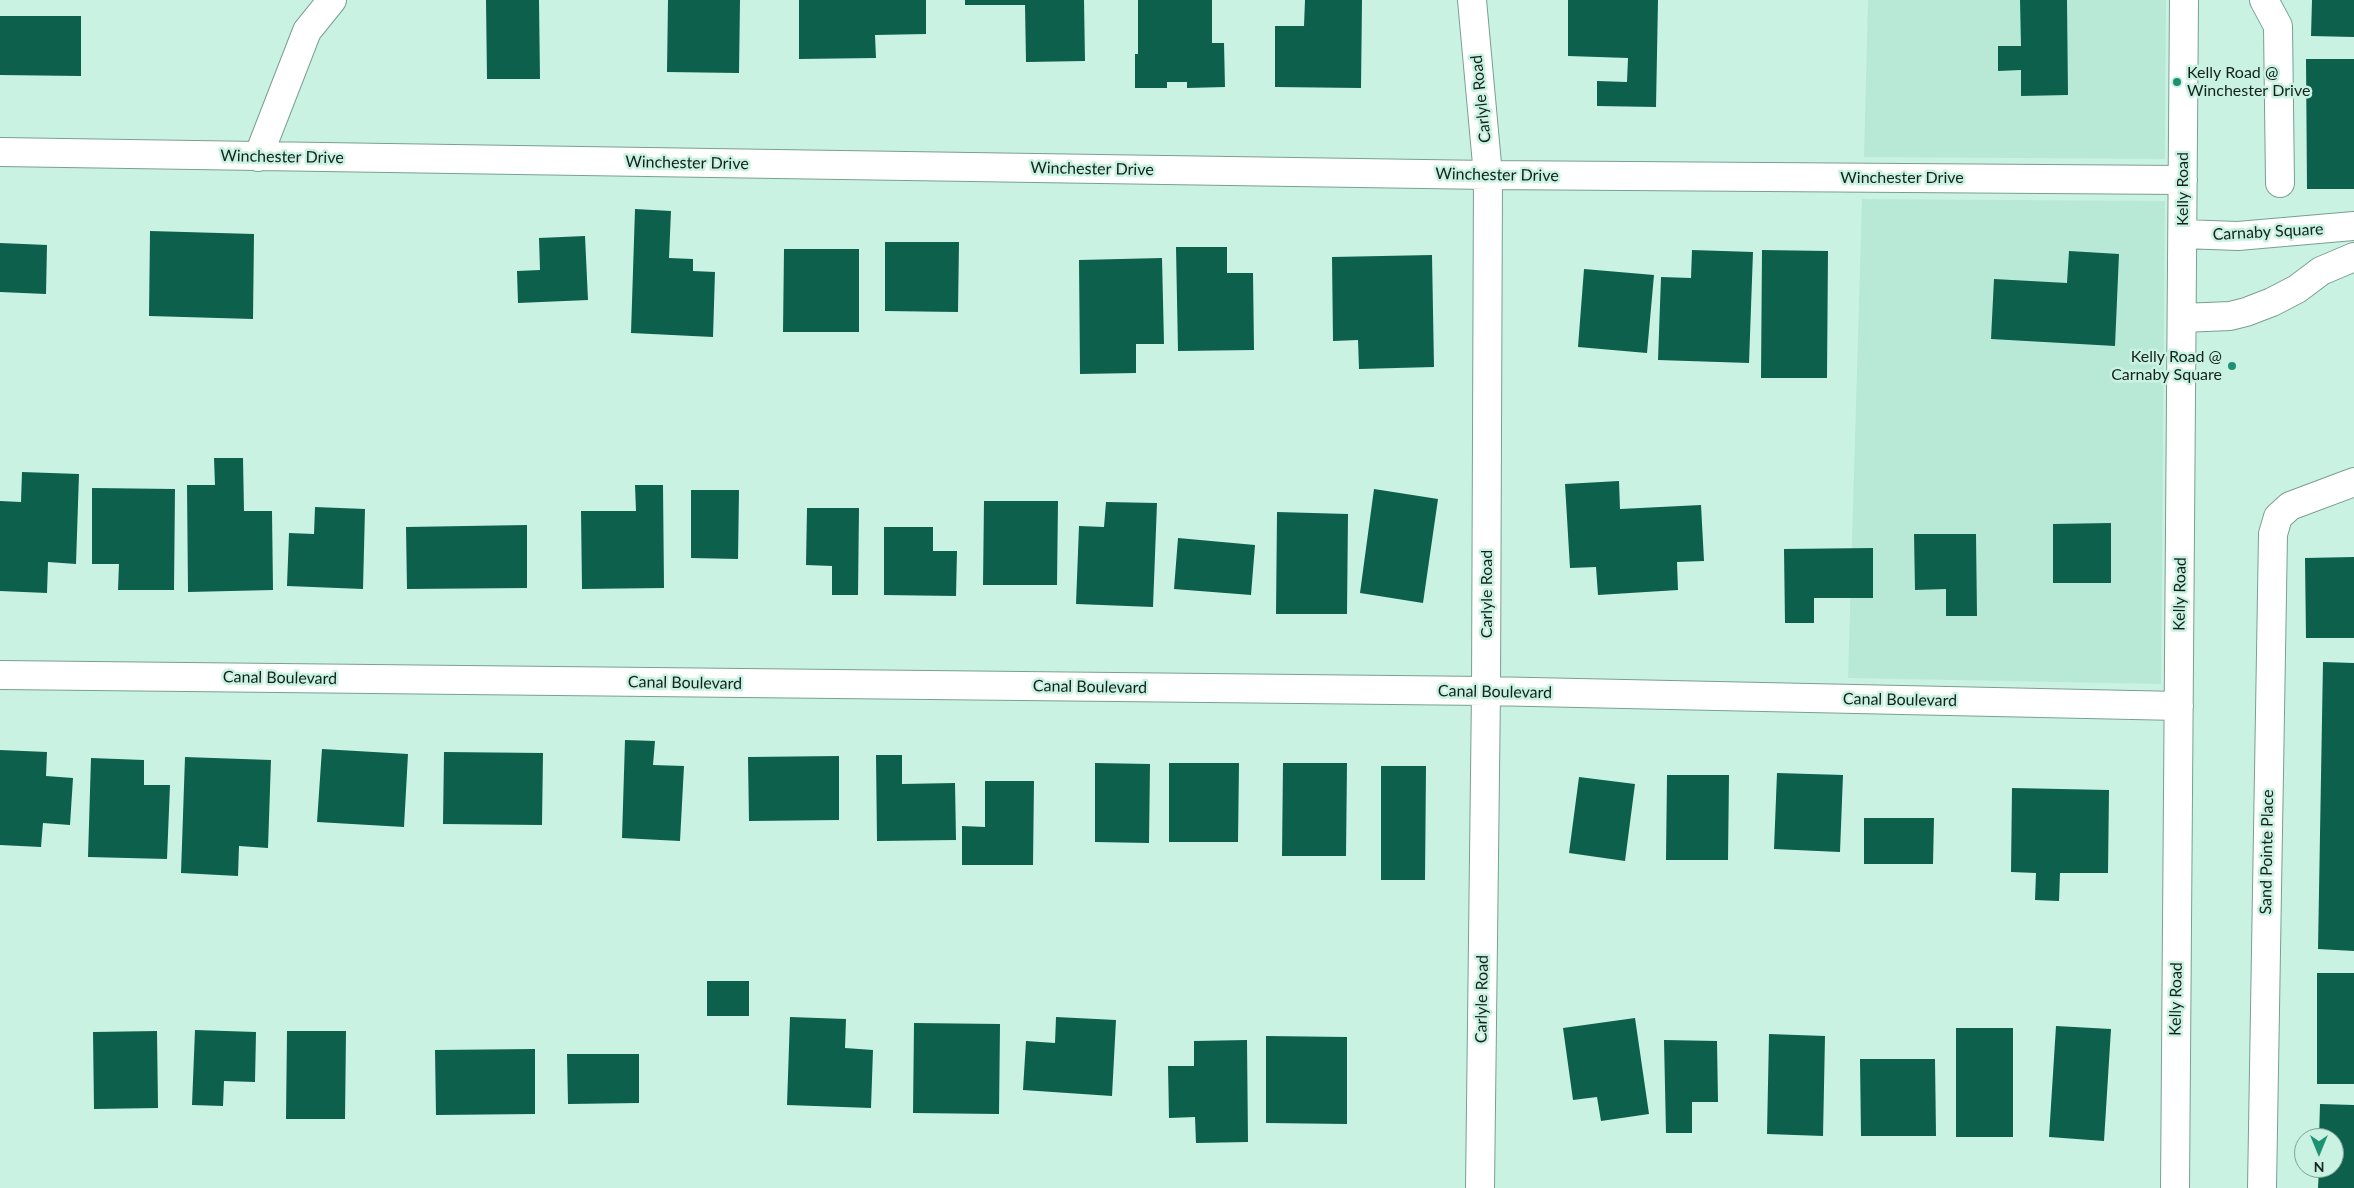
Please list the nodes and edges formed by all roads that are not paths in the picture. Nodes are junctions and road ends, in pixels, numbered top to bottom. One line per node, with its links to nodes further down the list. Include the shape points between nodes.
1 (332, 0): 6 (street, via 307,31)
2 (1472, 0): 7 (street, Carlyle Road)
3 (2184, 0): 8 (street, Kelly Road)
4 (2264, 0): 9 (street, via 2278,26)
5 (0, 152): 6 (street, Winchester Drive)
6 (258, 157): 7 (street, Winchester Drive)
7 (1488, 176): 8 (street, Winchester Drive); 16 (street, Carlyle Road)
8 (2183, 180): 11 (street, Kelly Road)
9 (2280, 183)
10 (2346, 227): 11 (street, Carnaby Square, via 2238,236); 12 (street)
11 (2183, 234): 13 (street, Kelly Road)
12 (2350, 258): 13 (street, via 2272,302 2246,312)
13 (2182, 318): 17 (street, Kelly Road)
14 (2354, 482): 20 (street, Sand Pointe Place, via 2290,506 2278,516 2273,534)
15 (0, 675): 16 (street, Canal Boulevard)
16 (1486, 691): 17 (street, Canal Boulevard); 18 (street, Carlyle Road)
17 (2179, 706): 19 (street, Kelly Road)
18 (1480, 1188)
19 (2175, 1188)
20 (2262, 1188)

